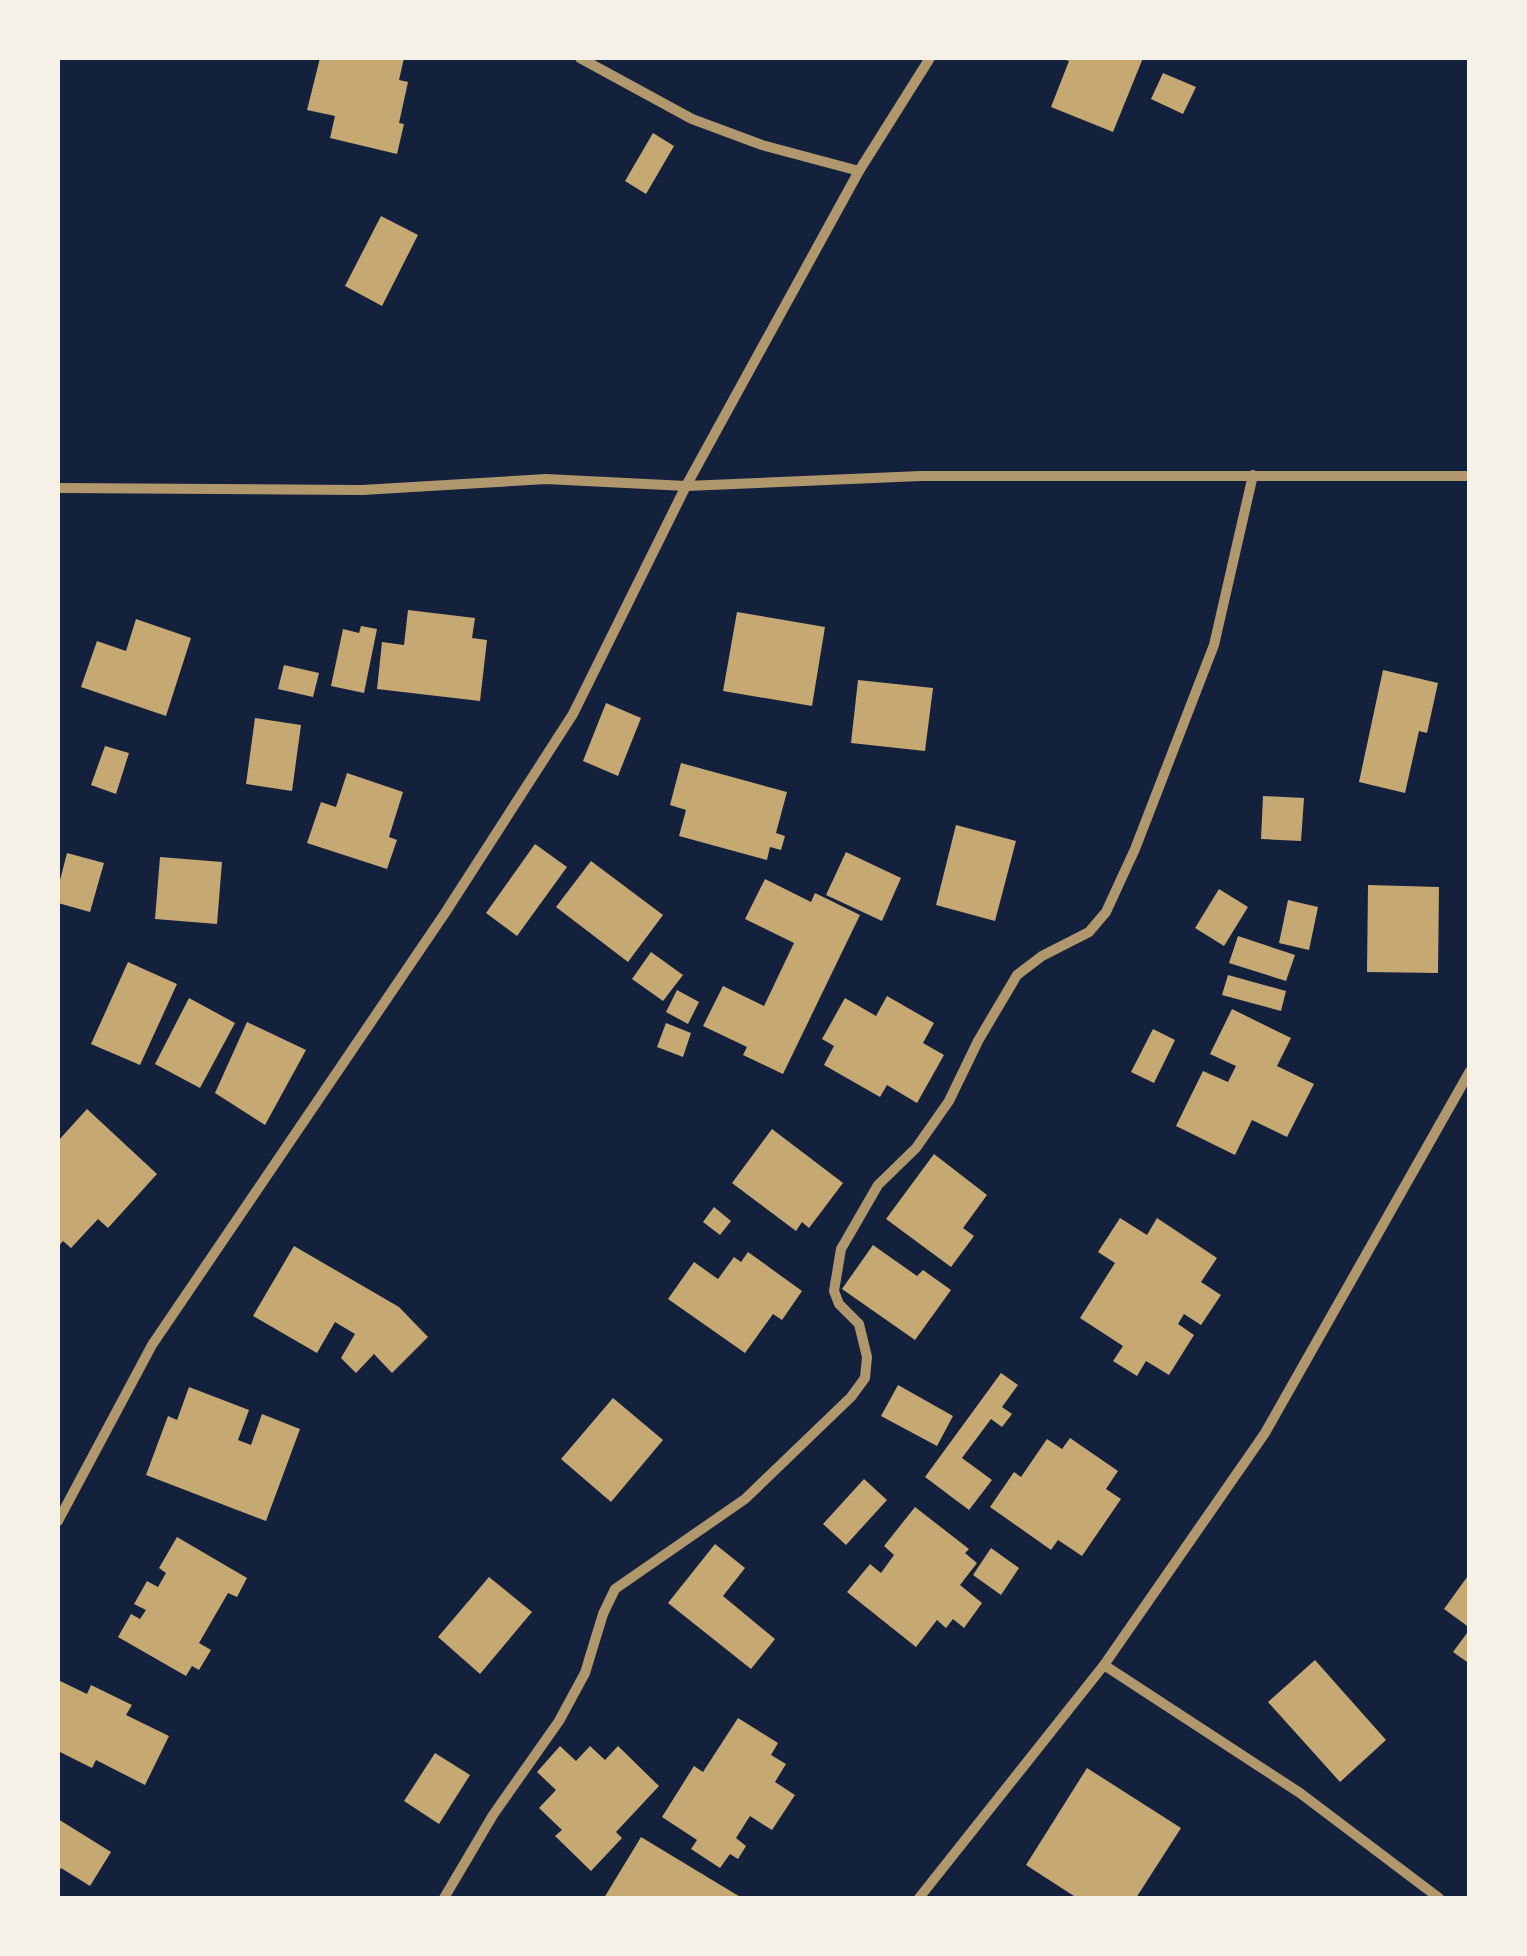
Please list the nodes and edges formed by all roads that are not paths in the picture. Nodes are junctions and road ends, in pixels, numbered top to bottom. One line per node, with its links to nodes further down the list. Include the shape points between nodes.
1 (580, 58): 3 (street, via 692,119)
2 (930, 58): 3 (street)
3 (859, 171): 6 (street)
4 (1253, 476): 5 (street); 6 (street, via 921,476); 11 (street, via 1214,645 1106,912 1088,932 1017,976 949,1100 916,1148 878,1184 842,1249 834,1292 859,1324 867,1356 864,1378 745,1499 615,1589 560,1720)
5 (1470, 476)
6 (686, 486): 7 (street, via 546,479 362,490); 9 (street, via 573,714 152,1346)
7 (58, 488)
8 (1470, 1071): 10 (street, via 1265,1433)
9 (58, 1521)
10 (1104, 1664): 12 (street); 13 (street, via 1300,1793)
11 (444, 1898)
12 (918, 1898)
13 (1439, 1898)

